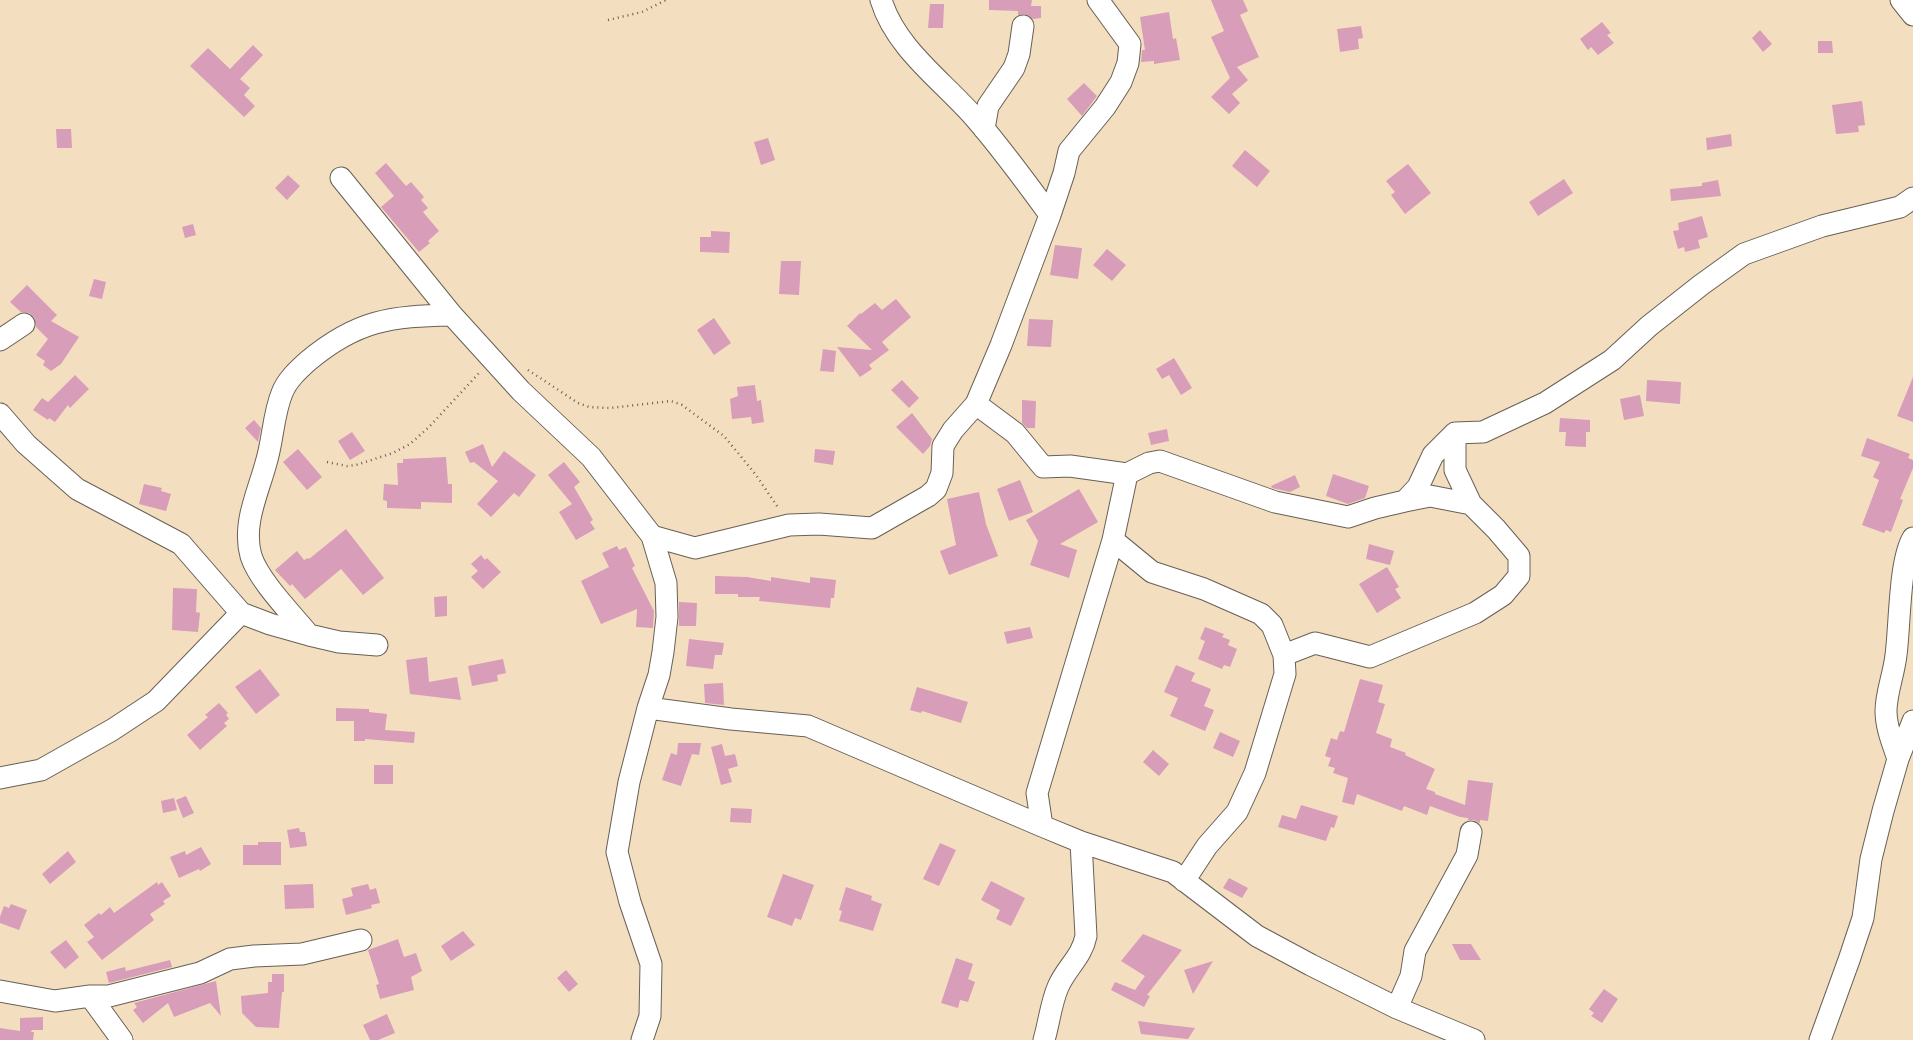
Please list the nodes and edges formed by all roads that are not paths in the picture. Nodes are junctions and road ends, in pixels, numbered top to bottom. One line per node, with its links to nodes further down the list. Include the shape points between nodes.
1 (881, 0): 6 (street, via 894,28 912,52)
2 (1098, 0): 9 (street, via 1130,44 1128,63 1114,95 1069,151)
3 (1901, 0): 4 (street)
4 (1913, 15)
5 (1023, 26): 6 (street, via 1016,63 986,109)
6 (984, 129): 9 (street)
7 (341, 178): 10 (street)
8 (1913, 198): 15 (street, via 1900,207 1822,226 1744,254 1649,326 1612,360 1545,403 1483,432)
9 (1050, 215): 13 (street)
10 (452, 315): 19 (street, via 521,391 591,457); 23 (street, via 395,318 349,332 305,364 289,380 282,393 267,462 248,526 249,545 252,558 262,574)
11 (24, 324): 12 (street)
12 (0, 340)
13 (976, 404): 16 (street, via 1015,433 1043,467 1070,466); 19 (street, via 943,446 942,473 936,489 872,528 789,524 696,548)
14 (0, 414): 22 (street, via 26,444 77,489 181,544)
15 (1455, 433): 17 (street, via 1433,455 1418,487); 18 (street, via 1455,470)
16 (1127, 474): 17 (street, via 1160,461 1275,502 1348,517); 21 (street)
17 (1405, 501): 18 (street, via 1430,496)
18 (1472, 504): 25 (street, via 1518,556 1519,576 1504,595 1475,614 1370,656 1315,643)
19 (652, 536): 26 (street, via 666,583 667,617 659,675)
20 (1913, 538): 28 (street, via 1904,571 1896,657 1886,711)
21 (1112, 540): 25 (street, via 1152,572 1204,589 1261,614 1272,625); 30 (street, via 1037,793)
22 (241, 613): 23 (street); 29 (street, via 156,701 41,770)
23 (309, 635): 24 (street)
24 (377, 645)
25 (1284, 655): 33 (street, via 1285,674 1255,773 1237,812 1207,846)
26 (648, 708): 30 (street, via 808,726); 39 (street, via 629,782 617,852 651,964 650,1016)
27 (1913, 721): 28 (street)
28 (1898, 759): 42 (street, via 1871,859 1863,918)
29 (0, 778)
30 (1042, 826): 32 (street)
31 (1471, 832): 37 (street, via 1467,855 1415,951 1411,976)
32 (1081, 842): 33 (street, via 1173,872); 40 (street, via 1084,949 1058,988)
33 (1184, 881): 37 (street, via 1257,936)
34 (362, 940): 36 (street, via 302,954 230,959 200,973 109,996)
35 (0, 991): 36 (street, via 55,1001)
36 (90, 996): 38 (street)
37 (1397, 1008): 41 (street)
38 (122, 1040)
39 (642, 1040)
40 (1044, 1040)
41 (1474, 1040)
42 (1820, 1040)

